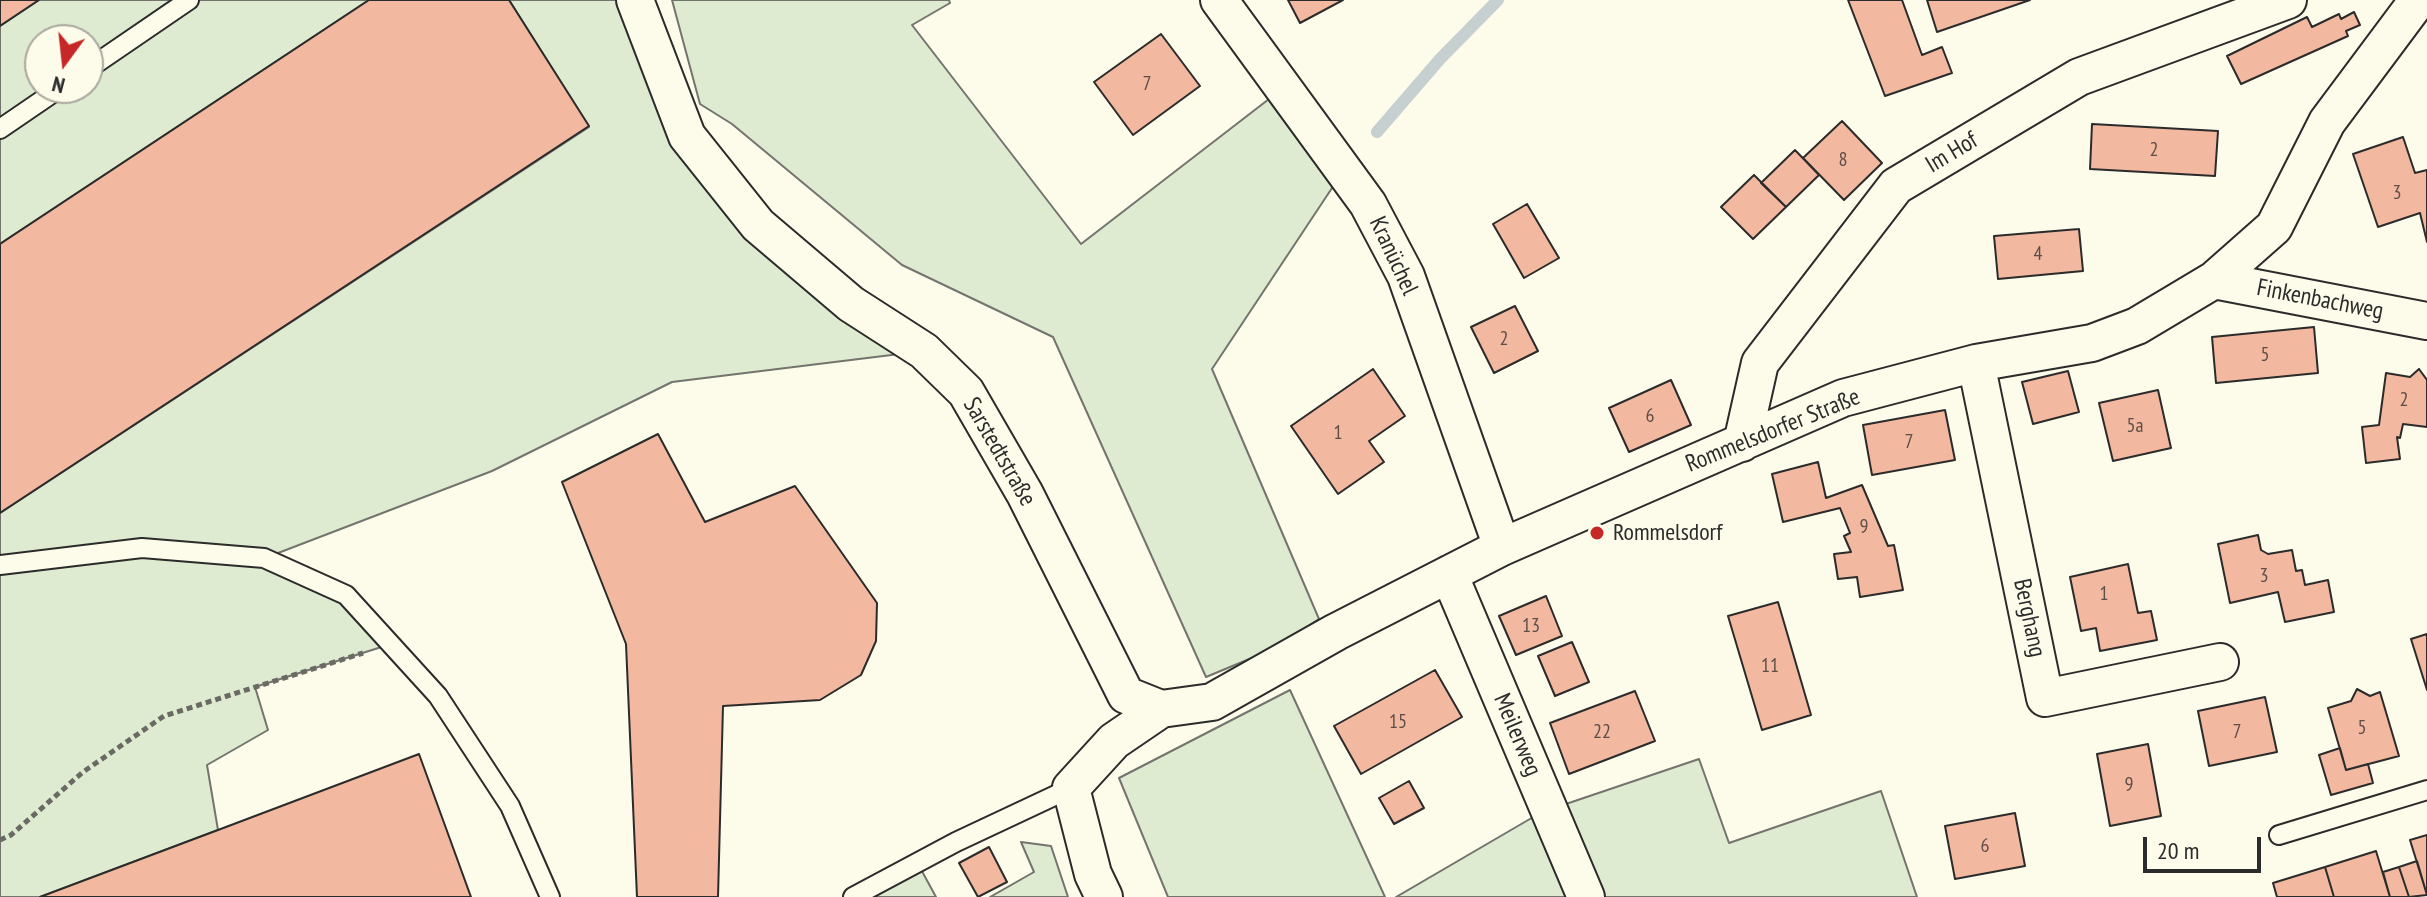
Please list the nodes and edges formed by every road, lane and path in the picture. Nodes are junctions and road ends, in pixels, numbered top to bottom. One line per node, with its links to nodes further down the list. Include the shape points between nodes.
1 (189, 0): 6 (lane)
2 (635, 0): 18 (street, Sarstedtstraße, via 687,136 758,225 851,304 924,351 966,392 1025,494 1126,695)
3 (1219, 0): 13 (street, Kranüchel, via 1368,204 1406,276)
4 (2288, 0): 12 (street, Im Hof, via 2079,77 1896,186 1760,363)
5 (2418, 0): 9 (street, Rommelsdorfer Straße, via 2327,122 2274,227)
6 (104, 58)
7 (37, 104): 8 (lane)
8 (0, 129)
9 (2214, 280): 10 (street, Finkenbachweg); 11 (street, Rommelsdorfer Straße, via 2137,326 2092,343)
10 (2427, 321)
11 (1976, 363): 12 (street, Rommelsdorfer Straße, via 1843,398); 17 (street, Berghang, via 2045,698)
12 (1742, 443): 13 (street, Rommelsdorfer Straße)
13 (1502, 547): 15 (street, Rommelsdorfer Straße)
14 (0, 565): 16 (lane, via 142,548 264,558 346,595)
15 (1449, 574): 18 (street, Rommelsdorfer Straße, via 1212,702); 26 (street, Meilerweg)
16 (391, 644): 22 (path, via 164,716 83,772); 23 (lane, via 438,696 510,806)
17 (2220, 662)
18 (1161, 709): 19 (street, via 1114,741)
19 (1071, 788): 24 (lane); 25 (street)
20 (2427, 790): 21 (lane)
21 (2279, 835)
22 (0, 840)
23 (550, 897)
24 (853, 897)
25 (1104, 897)
26 (1586, 897)

